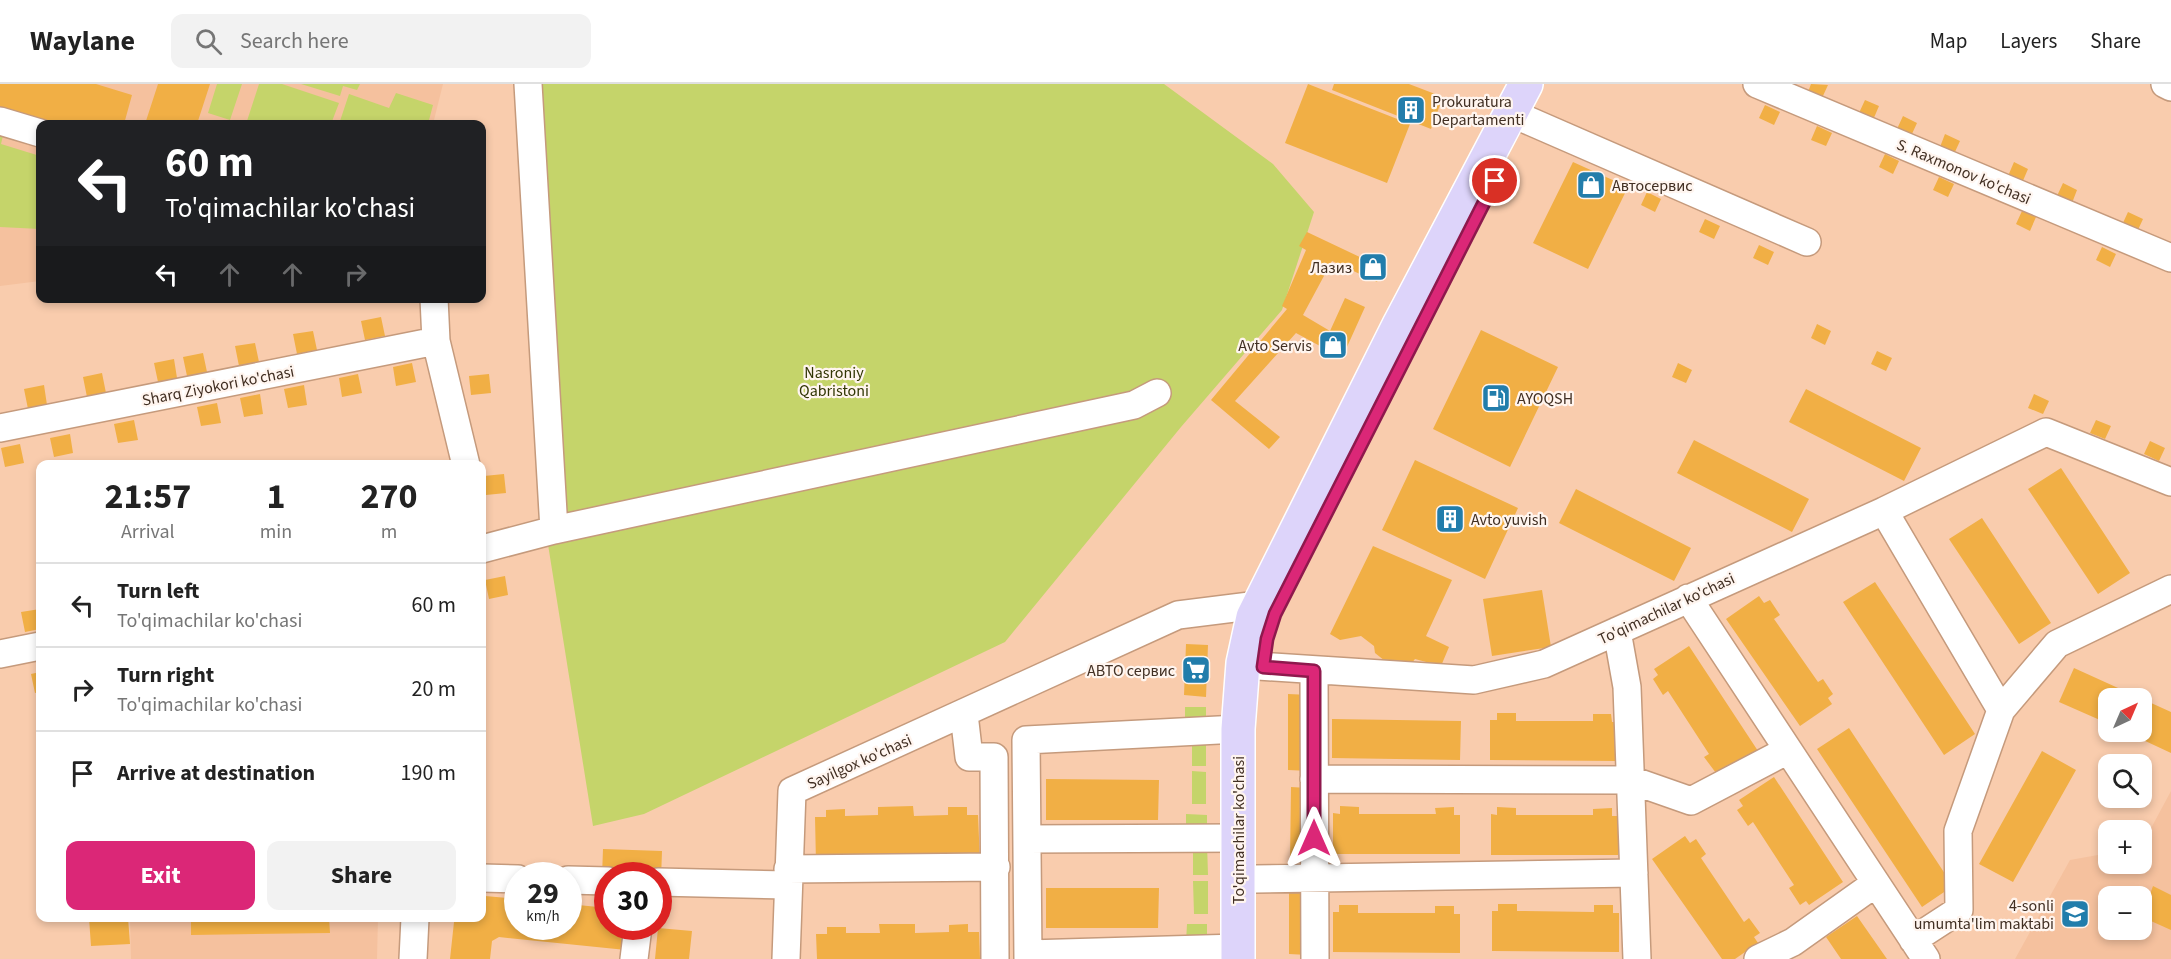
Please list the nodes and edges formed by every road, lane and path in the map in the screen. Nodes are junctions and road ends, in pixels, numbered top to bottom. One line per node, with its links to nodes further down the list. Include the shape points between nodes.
1 (528, 84): 19 (street)
2 (1526, 84): 23 (main road, To'qimachilar ko'chasi)
3 (1545, 84): 7 (main road, To'qimachilar ko'chasi)
4 (1757, 84): 11 (street, S. Raxmonov ko'chasi)
5 (2165, 84): 6 (street)
6 (2171, 87)
7 (1527, 120): 10 (street); 27 (main road, To'qimachilar ko'chasi, via 1275,614)
8 (0, 121): 9 (street)
9 (36, 133)
10 (1807, 242)
11 (2171, 258)
12 (434, 303): 13 (street)
13 (436, 341): 15 (street, Sharq Ziyokori ko'chasi); 16 (street)
14 (1158, 393): 19 (street, via 1134,405)
15 (0, 428)
16 (465, 460)
17 (2171, 482): 18 (street, To'qimachilar ko'chasi, via 2046,432)
18 (1884, 511): 22 (street, To'qimachilar ko'chasi); 29 (street)
19 (550, 531): 20 (street)
20 (486, 541)
21 (2171, 589): 29 (street, via 2057,644)
22 (1688, 598): 24 (street, To'qimachilar ko'chasi); 32 (street)
23 (1258, 605): 27 (main road, To'qimachilar ko'chasi, via 1249,632); 30 (street, Sayilgox ko'chasi, via 1178,615)
24 (1617, 631): 28 (street, To'qimachilar ko'chasi, via 1544,664 1474,680); 34 (street, via 1627,687)
25 (36, 647): 26 (street)
26 (0, 654)
27 (1253, 666): 28 (street, To'qimachilar ko'chasi); 31 (main road, To'qimachilar ko'chasi); 43 (main road, To'qimachilar ko'chasi)
28 (1314, 671): 33 (street)
29 (2001, 710): 48 (street, via 1958,831 1959,910)
30 (964, 714): 37 (street, via 969,757 994,757); 39 (street, Sayilgox ko'chasi, via 792,790)
31 (1238, 729): 35 (main road, To'qimachilar ko'chasi); 36 (street, via 1026,740)
32 (1788, 750): 34 (street, via 1691,801); 45 (street)
33 (1314, 779): 34 (street); 41 (street)
34 (1631, 780): 38 (street)
35 (1238, 838): 36 (street); 50 (main road, To'qimachilar ko'chasi)
36 (1027, 839): 51 (street)
37 (996, 867): 39 (street); 55 (street)
38 (1634, 873): 41 (street); 57 (street)
39 (788, 877): 44 (street); 54 (street, Sayilgox ko'chasi)
40 (486, 878): 42 (street)
41 (1314, 878): 43 (street); 56 (street)
42 (504, 879)
43 (1255, 879): 50 (main road, To'qimachilar ko'chasi)
44 (672, 881)
45 (1876, 883): 48 (street); 49 (street)
46 (415, 922): 52 (street)
47 (636, 940): 53 (street)
48 (1920, 949)
49 (1797, 950): 58 (street)
50 (1244, 955): 51 (street)
51 (1028, 956)
52 (413, 959)
53 (634, 959)
54 (786, 959)
55 (995, 959)
56 (1315, 959)
57 (1637, 959)
58 (1758, 959)

